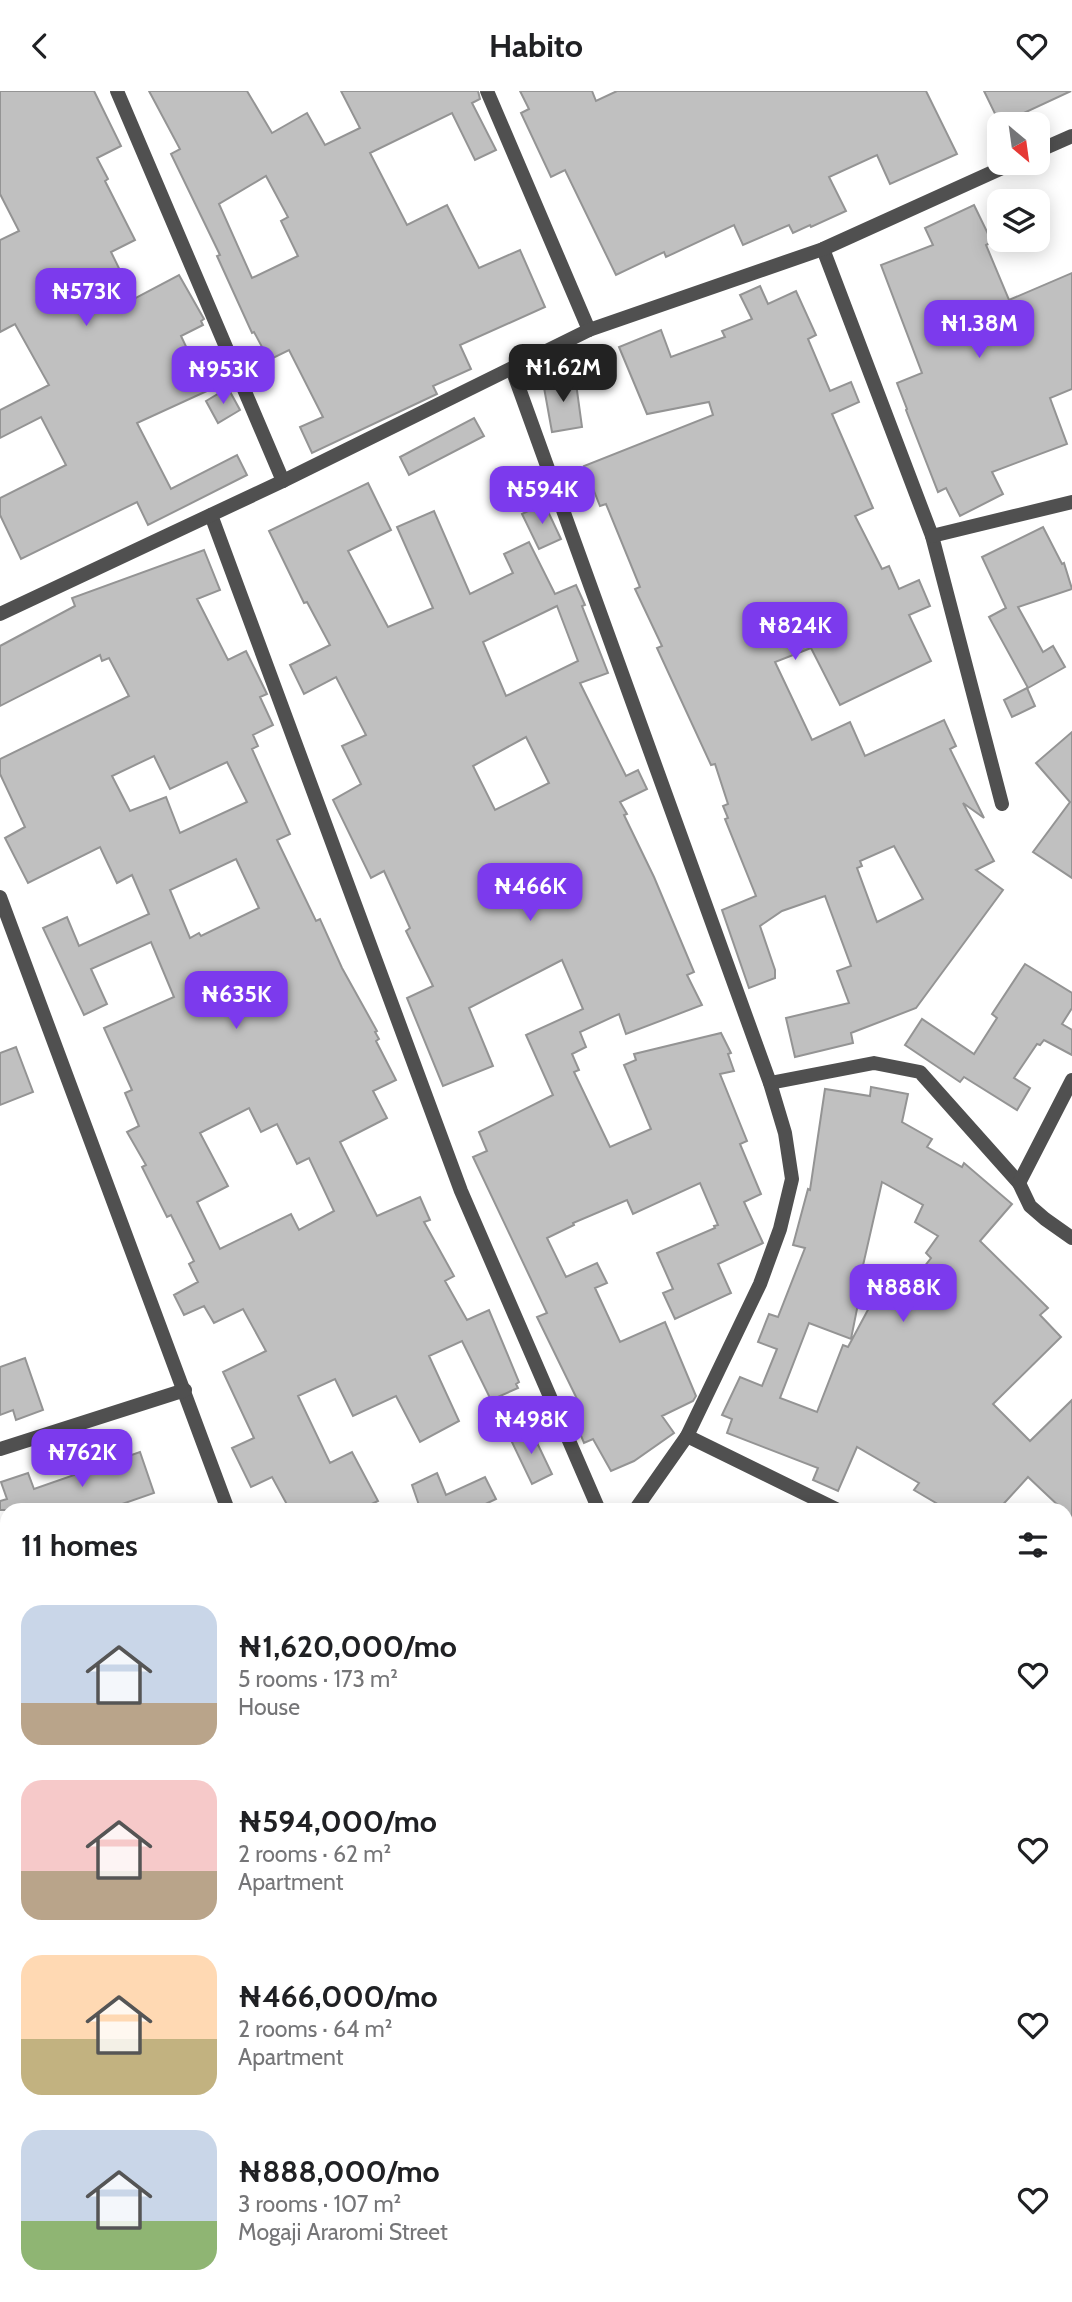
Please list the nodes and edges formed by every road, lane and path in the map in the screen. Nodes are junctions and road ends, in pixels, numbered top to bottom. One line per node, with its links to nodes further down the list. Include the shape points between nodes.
1 (117, 91): 9 (street)
2 (487, 91): 7 (street)
3 (1072, 136): 4 (street)
4 (1050, 146)
5 (987, 175): 6 (street)
6 (823, 249): 7 (street); 12 (street)
7 (589, 330): 8 (street)
8 (512, 369): 9 (street); 17 (street)
9 (283, 481): 11 (street)
10 (1072, 502): 12 (street)
11 (211, 515): 13 (street); 24 (street, via 461,1191)
12 (933, 536): 14 (street)
13 (0, 614)
14 (1002, 804)
15 (0, 897): 20 (street)
16 (1072, 1080): 18 (street)
17 (770, 1083): 18 (street, via 874,1063 920,1072); 21 (street, via 785,1133 792,1179 789,1192 760,1284)
18 (1019, 1183): 19 (street, via 1030,1206)
19 (1072, 1238)
20 (185, 1390): 22 (street); 23 (street)
21 (687, 1436): 25 (street); 26 (street)
22 (0, 1450)
23 (225, 1503)
24 (596, 1503)
25 (640, 1503)
26 (824, 1503)

